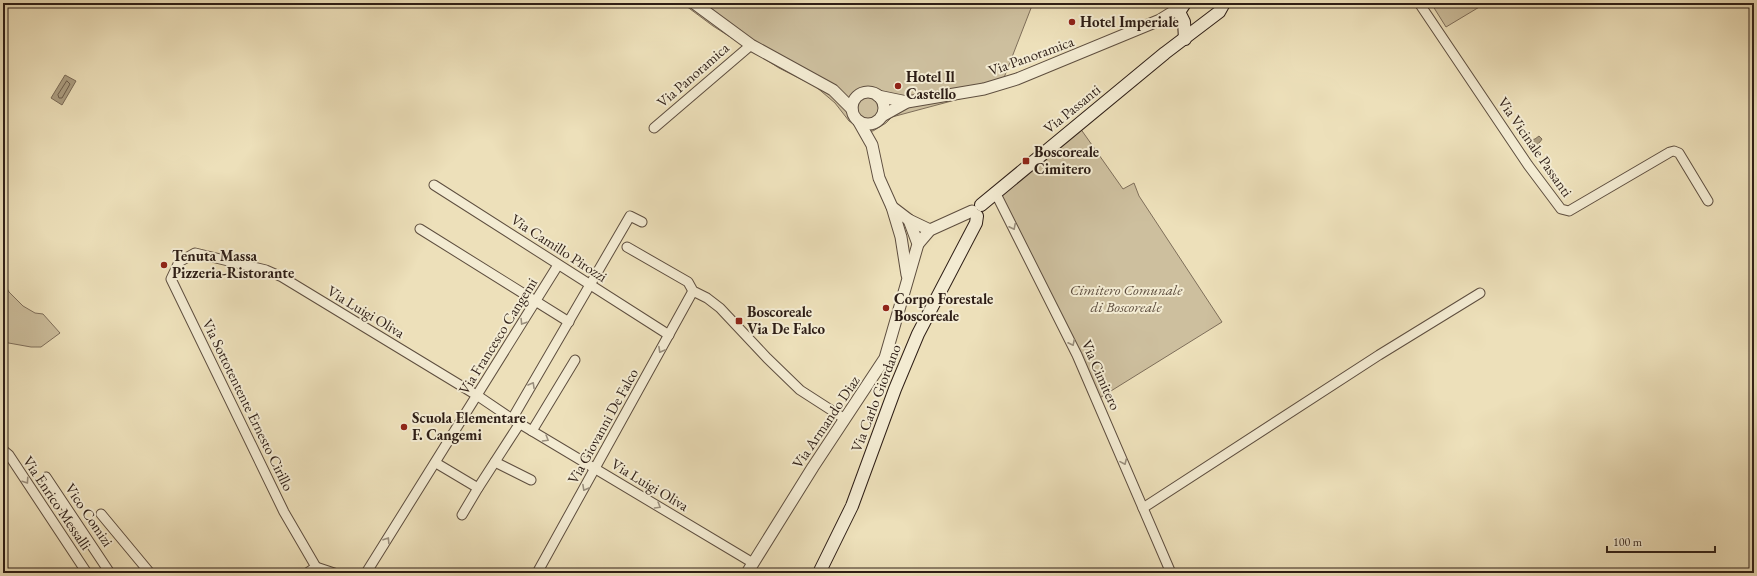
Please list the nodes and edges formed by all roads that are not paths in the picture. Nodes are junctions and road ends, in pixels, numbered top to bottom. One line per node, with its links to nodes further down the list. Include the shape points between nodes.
1 (694, 3): 8 (street, Via Panoramica)
2 (1229, 3): 4 (main road, Via Passanti)
3 (1419, 3): 20 (street, Via Vicinale Passanti, via 1528,165 1561,209 1568,211 1674,151 1679,153)
4 (1222, 8): 6 (main road, Via Passanti)
5 (1183, 13): 6 (main road, via 1193,25); 7 (main road); 12 (street, Via Panoramica, via 1017,79 984,89)
6 (1208, 21): 7 (main road, Via Passanti)
7 (1185, 39): 19 (main road, Via Passanti)
8 (751, 45): 9 (street, Via Panoramica); 16 (street, Via Panoramica)
9 (833, 90): 10 (street, Via Panoramica); 13 (street, Via Panoramica)
10 (863, 93): 11 (street, Via Panoramica); 13 (street, via 854,99)
11 (878, 96): 12 (street, Via Panoramica); 14 (street, via 884,105)
12 (907, 102): 14 (street, Via Panoramica)
13 (852, 109): 15 (street, Via Panoramica)
14 (881, 118): 15 (street, Via Panoramica, via 869,124); 17 (street)
15 (859, 122): 17 (street, Via Panoramica)
16 (654, 128)
17 (872, 145): 21 (street, Via Armando Diaz, via 879,178)
18 (434, 185): 31 (street, Via Camillo Pirozzi)
19 (995, 192): 22 (main road, Via Passanti); 51 (street, Via Cimitero, one-way to 51, via 1077,355)
20 (1708, 201)
21 (892, 207): 23 (street, Via Armando Diaz); 27 (street, Via Armando Diaz)
22 (977, 211): 26 (street, Via Passanti); 64 (main road, Via Carlo Giordano, via 976,223 918,334 852,506)
23 (909, 220): 26 (street, Via Armando Diaz); 28 (street)
24 (642, 222): 33 (street, via 630,216)
25 (420, 229): 36 (street)
26 (930, 230): 28 (street, Via Passanti)
27 (901, 237): 28 (street); 32 (street, Via Armando Diaz)
28 (918, 244): 32 (street, Via Armando Diaz)
29 (627, 247): 34 (street, via 688,282)
30 (187, 258): 40 (street, Via Luigi Oliva, via 195,253 266,270 282,277); 55 (street, Via Sottotentente Ernesto Cirillo, via 179,262 171,279 284,512)
31 (558, 265): 33 (street, Via Camillo Pirozzi); 36 (street, Via Francesco Cangemi)
32 (908, 278): 41 (street, Via Armando Diaz, via 885,358)
33 (590, 285): 37 (street); 38 (street, Via Camillo Pirozzi)
34 (693, 291): 38 (street, Via Giovanni De Falco); 41 (street, via 720,308 800,390)
35 (1480, 293): 51 (street)
36 (536, 301): 37 (street); 40 (street, Via Francesco Cangemi, one-way to 40)
37 (569, 322): 42 (street, one-way to 37)
38 (669, 335): 47 (street, Via Giovanni De Falco, one-way to 47)
39 (575, 360): 43 (street)
40 (478, 396): 42 (street, Via Luigi Oliva); 46 (street, Via Francesco Cangemi)
41 (845, 419): 54 (street, Via Armando Diaz)
42 (516, 421): 43 (street, Via Luigi Oliva); 45 (street)
43 (532, 431): 47 (street, Via Luigi Oliva, one-way to 47)
44 (3, 450): 57 (street, Via Enrico Messalli, one-way to 57, via 9,455)
45 (495, 462): 49 (street); 50 (street)
46 (436, 463): 50 (street); 61 (street, Via Francesco Cangemi, one-way to 46)
47 (596, 469): 54 (street, Via Luigi Oliva, one-way to 54); 62 (street, Via Giovanni De Falco, one-way to 62)
48 (46, 477): 56 (street, Vico Comizi)
49 (530, 480)
50 (478, 488): 53 (street)
51 (1143, 508): 65 (street, Via Cimitero)
52 (101, 514): 58 (street)
53 (462, 515)
54 (753, 563): 63 (street, Via Armando Diaz)
55 (316, 567): 59 (street); 60 (street)
56 (107, 572)
57 (87, 573)
58 (150, 573)
59 (307, 573)
60 (334, 573)
61 (366, 573)
62 (537, 573)
63 (747, 573)
64 (819, 573)
65 (1172, 573)

